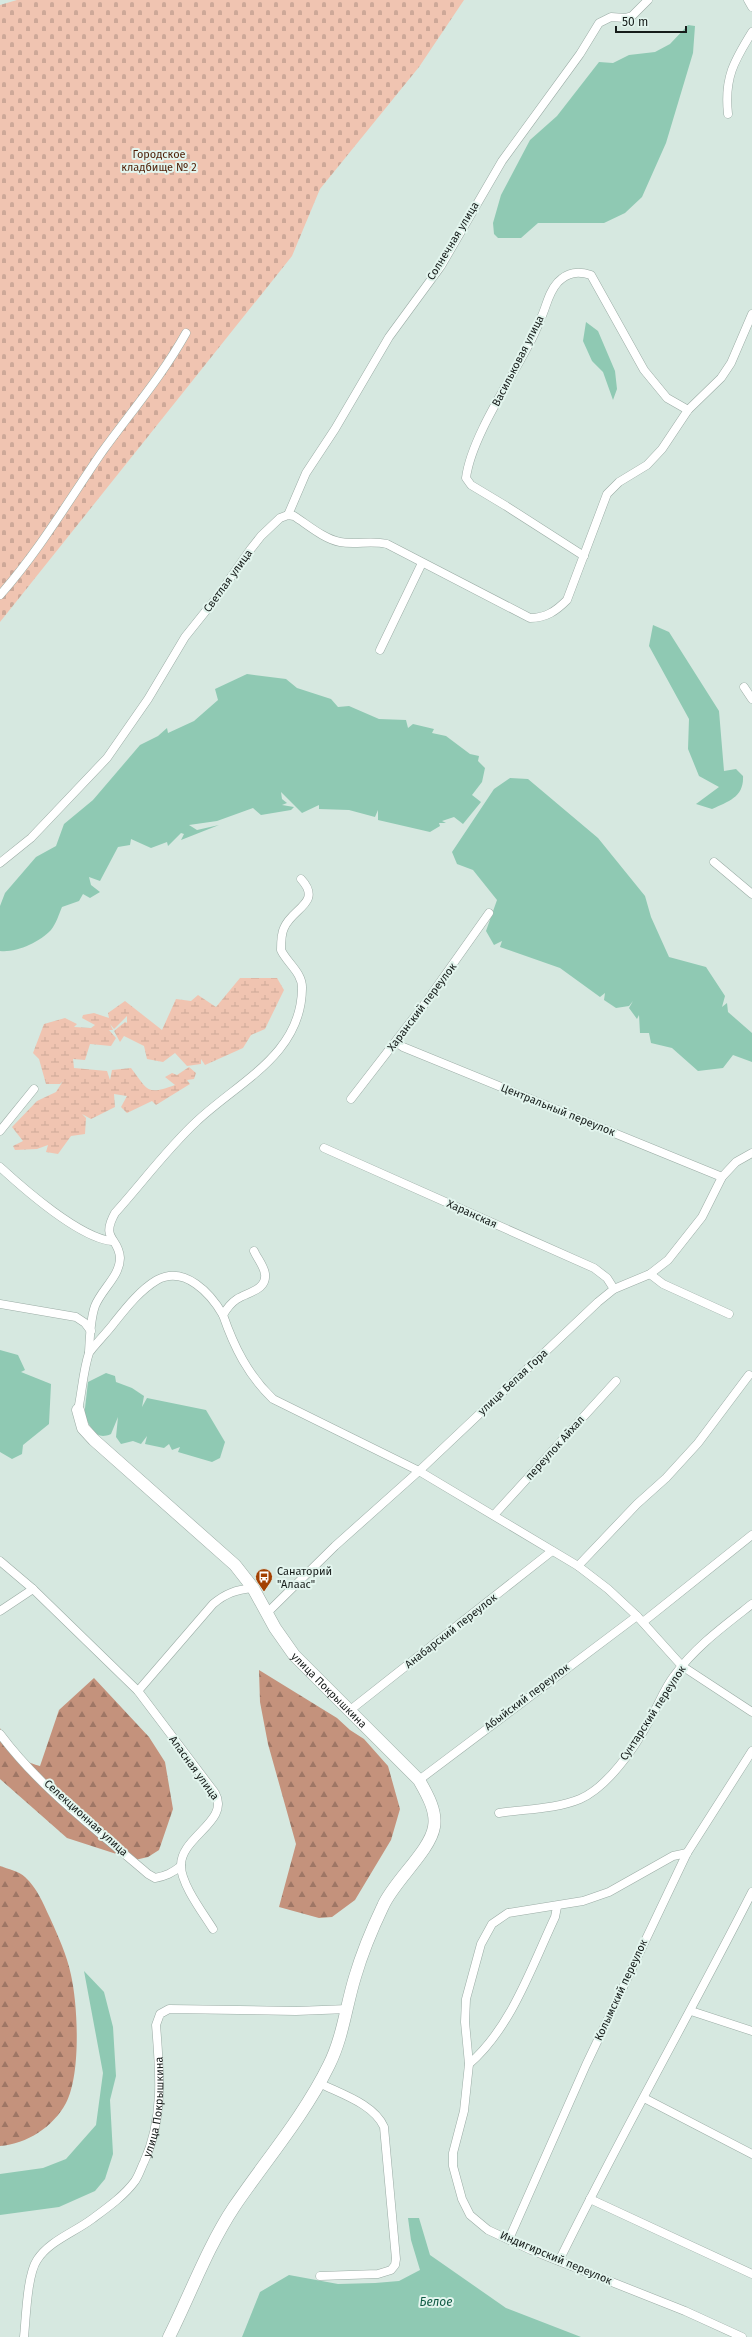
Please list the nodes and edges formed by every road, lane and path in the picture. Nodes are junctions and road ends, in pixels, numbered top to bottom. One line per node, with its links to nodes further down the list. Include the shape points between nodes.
1 (648, 0): 9 (street, Солнечная улица, via 632,16 611,17 599,23 580,54 502,161 441,266 389,337 306,473)
2 (748, 0): 3 (street)
3 (752, 8)
4 (752, 32): 5 (street, via 730,69 726,100)
5 (728, 114)
6 (752, 314): 8 (street, via 731,363 721,378)
7 (186, 333): 12 (street, via 168,364 104,450 50,533)
8 (688, 410): 10 (street, via 662,449 647,465 619,482 607,494); 10 (street, Васильковая улица, via 667,398 644,370 591,275 571,273 558,282 549,294 533,336 505,385 479,440 467,468 466,478 471,485)
9 (288, 515): 11 (street, via 294,516 330,539 340,542 375,541); 17 (street, Светлая улица, via 280,518 261,536 185,637 148,699 107,758 31,838)
10 (584, 556): 11 (street, via 567,600 558,609 538,618 530,618 519,613)
11 (422, 563): 13 (street)
12 (0, 595)
13 (380, 650)
14 (744, 687): 15 (street)
15 (752, 699)
16 (714, 862): 19 (street)
17 (0, 863)
18 (300, 879): 29 (street, via 308,887 309,896 284,928 280,950 298,973 303,987 295,1025 282,1047 260,1071 197,1121 115,1213 109,1224)
19 (752, 894)
20 (489, 913): 21 (street, Харанский переулок)
21 (396, 1042): 23 (street, Харанский переулок); 28 (street, Центральный переулок)
22 (34, 1089): 24 (street)
23 (351, 1099)
24 (0, 1131)
25 (324, 1148): 32 (street, Харанская, via 594,1268 607,1278)
26 (752, 1153): 28 (street, улица Белая Гора, via 736,1162)
27 (0, 1167): 29 (street, via 46,1206 92,1235)
28 (722, 1177): 31 (street, улица Белая Гора, via 688,1237 668,1260)
29 (112, 1241): 36 (street, via 120,1257 118,1269 95,1306)
30 (254, 1251): 35 (street, via 265,1272 264,1282 258,1289 229,1305)
31 (650, 1274): 32 (street, улица Белая Гора); 34 (street, via 663,1284)
32 (614, 1289): 41 (street, улица Белая Гора)
33 (0, 1304): 36 (street, via 76,1317)
34 (729, 1314)
35 (223, 1315): 37 (street, via 214,1299 202,1287 188,1279 172,1277 159,1280 146,1288); 41 (street, via 243,1363 261,1388 273,1398)
36 (91, 1331): 37 (street)
37 (89, 1352): 40 (street)
38 (749, 1375): 46 (street, via 698,1443)
39 (616, 1381): 42 (street, переулок Айхал)
40 (78, 1410): 47 (street, улица Покрышкина, via 83,1428 94,1440 217,1548 235,1565)
41 (419, 1471): 42 (street); 51 (street, улица Белая Гора, via 335,1546)
42 (494, 1515): 44 (street)
43 (752, 1535): 53 (street)
44 (552, 1551): 46 (street); 56 (street, Анабарский переулок)
45 (0, 1561): 48 (street, Аласная улица)
46 (578, 1566): 52 (street, via 608,1588)
47 (252, 1588): 51 (street, улица Покрышкина); 55 (street, via 234,1591 213,1604)
48 (33, 1589): 50 (street); 55 (street, Аласная улица)
49 (752, 1604): 54 (street, Сунтарский переулок, via 721,1628)
50 (0, 1611)
51 (267, 1613): 56 (street, улица Покрышкина, via 294,1655)
52 (637, 1616): 53 (street); 60 (street, Абыйский переулок)
53 (643, 1622): 54 (street)
54 (682, 1666): 57 (street); 61 (street, Сунтарский переулок, via 673,1677 634,1746 608,1779 595,1790 581,1799 567,1803)
55 (138, 1691): 63 (street, Аласная улица, via 219,1800 217,1813 186,1848)
56 (349, 1711): 60 (street, улица Покрышкина)
57 (752, 1712)
58 (0, 1734): 63 (street, Селекционная улица, via 12,1750 59,1797 148,1874 155,1878 161,1877 171,1874)
59 (752, 1751): 62 (street, Колымский переулок)
60 (419, 1780): 67 (street, улица Покрышкина, via 433,1812 434,1826 431,1837 384,1904 355,1978)
61 (499, 1813)
62 (687, 1853): 65 (street, Индигирский переулок, via 673,1856 609,1892); 75 (street, Колымский переулок)
63 (181, 1866): 66 (street, via 182,1876)
64 (752, 1892): 68 (street)
65 (557, 1907): 70 (street, via 555,1917 496,2036); 70 (street, Индигирский переулок, via 508,1914 492,1924 481,1944 466,2000 465,2022)
66 (212, 1929)
67 (348, 2009): 71 (street, улица Покрышкина, via 338,2043); 79 (street, улица Покрышкина, via 169,2009 160,2014 156,2025 159,2107 148,2153 136,2180 121,2196 92,2220 47,2248 36,2260 30,2275)
68 (691, 2010): 69 (street); 72 (street)
69 (752, 2031)
70 (469, 2064): 75 (street, Индигирский переулок, via 465,2106 453,2153 453,2166 462,2199 470,2215 488,2230)
71 (319, 2083): 78 (street, via 371,2110 382,2122 396,2259 395,2265 385,2273); 80 (street, улица Покрышкина, via 233,2208)
72 (644, 2098): 73 (street); 74 (street)
73 (752, 2154)
74 (590, 2199): 76 (street); 77 (street)
75 (508, 2239): 76 (street, Индигирский переулок)
76 (559, 2261): 81 (street, Индигирский переулок, via 685,2310)
77 (752, 2274)
78 (320, 2276)
79 (24, 2337)
80 (169, 2337)
81 (742, 2337)

